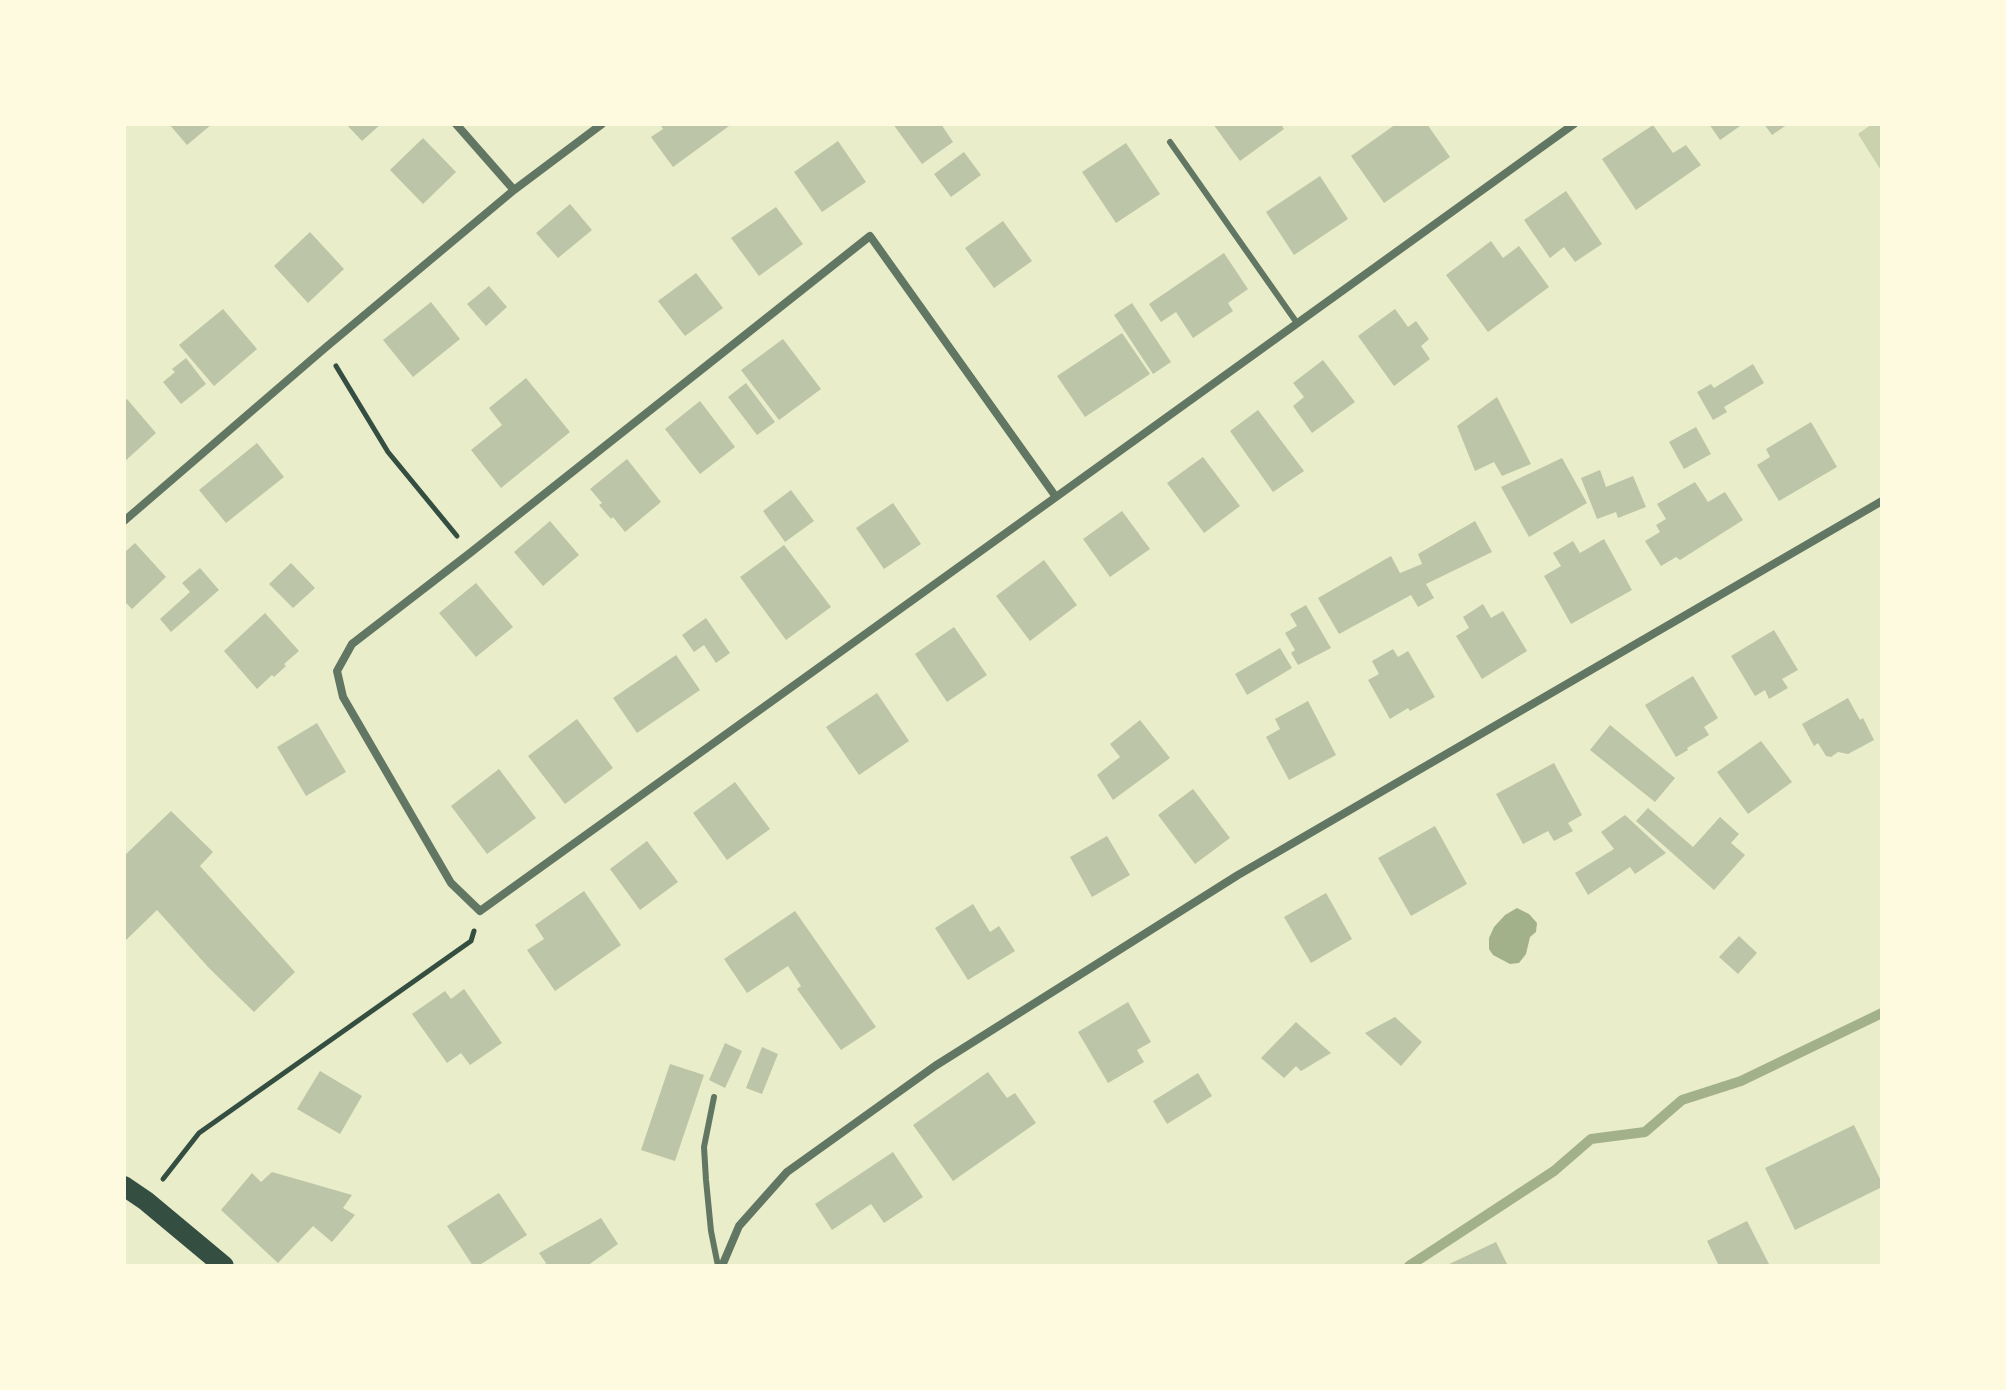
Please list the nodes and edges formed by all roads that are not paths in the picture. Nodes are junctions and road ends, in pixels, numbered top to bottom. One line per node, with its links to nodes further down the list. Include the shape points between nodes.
1 (456, 124): 5 (street)
2 (602, 124): 5 (street)
3 (1574, 124): 6 (street)
4 (1170, 142): 6 (lane)
5 (514, 190): 9 (street)
6 (1297, 323): 7 (street)
7 (1056, 497): 7 (street, via 480,911 451,883 343,697 337,671 352,644 870,236)
8 (1882, 501): 13 (street, via 1238,875 935,1066 787,1172 739,1226)
9 (124, 521)
10 (714, 1097): 13 (lane, via 704,1147)
11 (124, 1186): 12 (main road)
12 (224, 1266)
13 (720, 1266)

